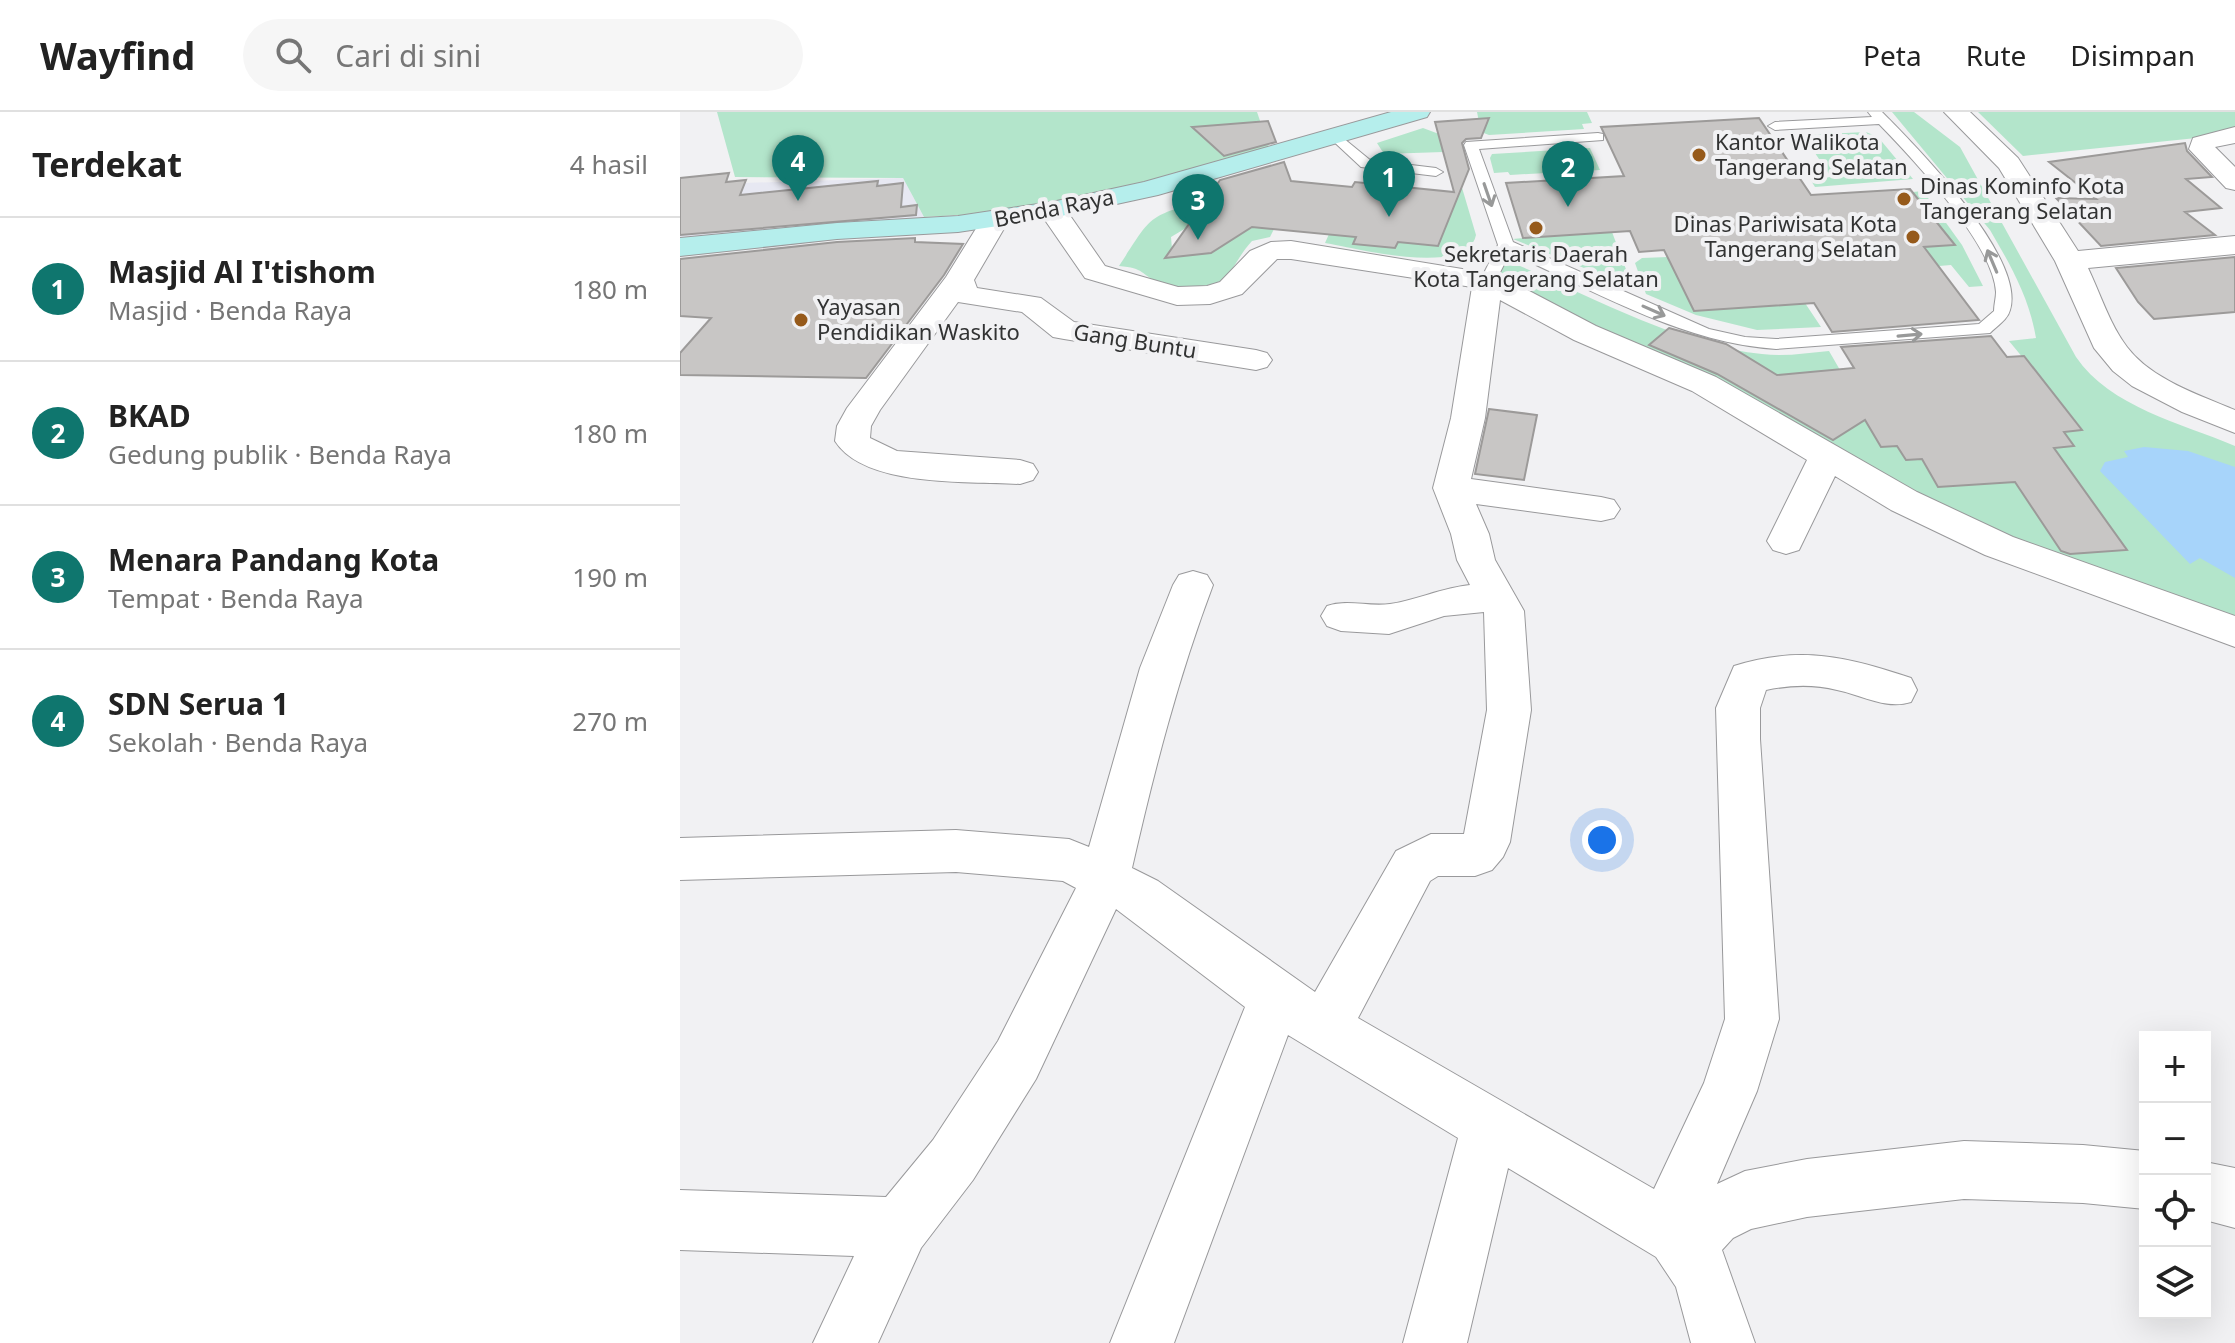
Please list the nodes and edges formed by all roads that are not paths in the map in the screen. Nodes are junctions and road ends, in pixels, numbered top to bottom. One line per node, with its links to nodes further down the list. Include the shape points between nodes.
1 (1418, 112): 6 (street, Benda Raya)
2 (1956, 112): 15 (street, via 2009,164)
3 (1879, 116): 4 (lane); 12 (lane, one-way to 3, via 1704,333 1745,342 1984,329 2002,311 2004,290 1981,237 1945,188)
4 (1775, 126)
5 (2235, 135): 9 (street, via 2212,138 2202,143 2202,149)
6 (1337, 137): 8 (lane, via 1366,164); 10 (street, Benda Raya)
7 (1598, 137): 12 (lane, one-way to 12, via 1471,145)
8 (1436, 172)
9 (2235, 182)
10 (1052, 210): 11 (street, Benda Raya); 17 (street, via 1095,272 1177,296 1231,288 1260,257 1291,250)
11 (995, 220): 14 (street, Benda Raya); 16 (street)
12 (1506, 245): 17 (lane)
13 (2235, 245): 15 (street)
14 (680, 247)
15 (2070, 261): 19 (street, via 2110,348 2124,364 2144,379)
16 (959, 280): 18 (street, Gang Buntu, via 966,295 1030,304 1064,330); 21 (street, via 864,408 852,441 879,458)
17 (1488, 281): 20 (street, via 1585,333 1704,384); 22 (street, via 1468,418)
18 (1256, 360)
19 (2235, 422)
20 (1827, 456): 24 (street); 28 (street, via 1904,501 1999,546)
21 (1020, 472)
22 (1451, 488): 23 (street); 26 (street, via 1476,560)
23 (1601, 509)
24 (1786, 541)
25 (1193, 585): 31 (street, via 1161,668)
26 (1497, 596): 27 (street, via 1442,602 1389,619); 33 (street, via 1504,611 1509,710 1486,842 1475,855 1431,855 1413,866)
27 (1341, 616)
28 (2235, 632)
29 (1896, 690): 40 (street, via 1816,667 1749,678 1738,708 1738,739 1752,1019)
30 (680, 859): 31 (street, via 956,851 1069,860)
31 (1105, 880): 32 (street, via 1141,897); 39 (street, via 1017,1060 953,1160)
32 (1275, 998): 33 (street); 42 (street)
33 (1325, 1026): 34 (street)
34 (1489, 1127): 40 (street); 43 (street)
35 (2139, 1179): 40 (street, via 1964,1170 1807,1188 1745,1201)
36 (2211, 1192): 37 (street)
37 (2235, 1198)
38 (680, 1220): 39 (street)
39 (900, 1227): 41 (street)
40 (1676, 1237): 44 (street, via 1707,1289)
41 (845, 1343)
42 (1142, 1343)
43 (1435, 1343)
44 (1723, 1343)

